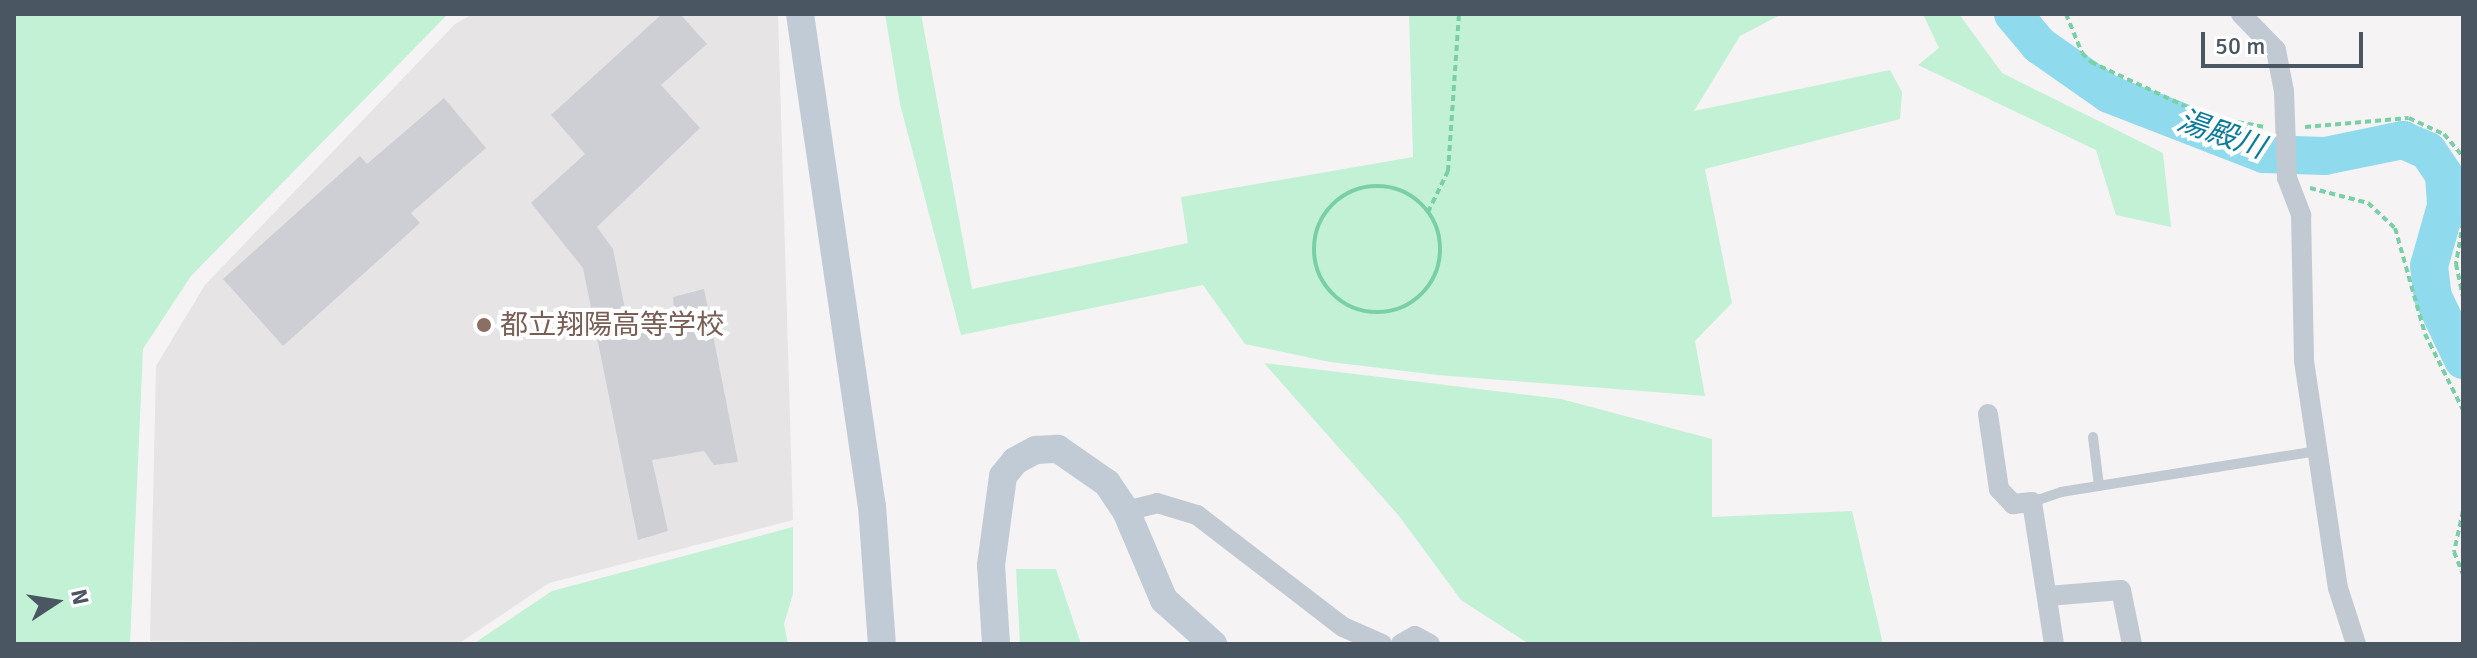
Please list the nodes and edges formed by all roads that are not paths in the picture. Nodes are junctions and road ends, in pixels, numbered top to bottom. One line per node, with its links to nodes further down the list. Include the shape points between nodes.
1 (800, 14): 10 (street, via 872,506)
2 (2241, 14): 5 (street, via 2276,50 2287,181 2301,215 2303,345)
3 (1988, 414): 7 (street, via 1999,489 2013,504)
4 (2093, 437): 6 (lane)
5 (2316, 451): 6 (lane); 18 (street, via 2338,588)
6 (2099, 486): 7 (lane)
7 (2032, 502): 9 (street)
8 (1126, 511): 11 (street, via 1107,483 1058,449 1036,450 1015,461 999,494 991,565); 12 (street, via 1164,600); 13 (street, via 1157,503 1197,515 1343,627)
9 (2048, 596): 16 (street); 17 (street, via 2121,590)
10 (882, 644)
11 (996, 644)
12 (1213, 644)
13 (1382, 644)
14 (1401, 644): 15 (street, via 1415,636)
15 (1430, 644)
16 (2054, 644)
17 (2132, 644)
18 (2356, 644)

